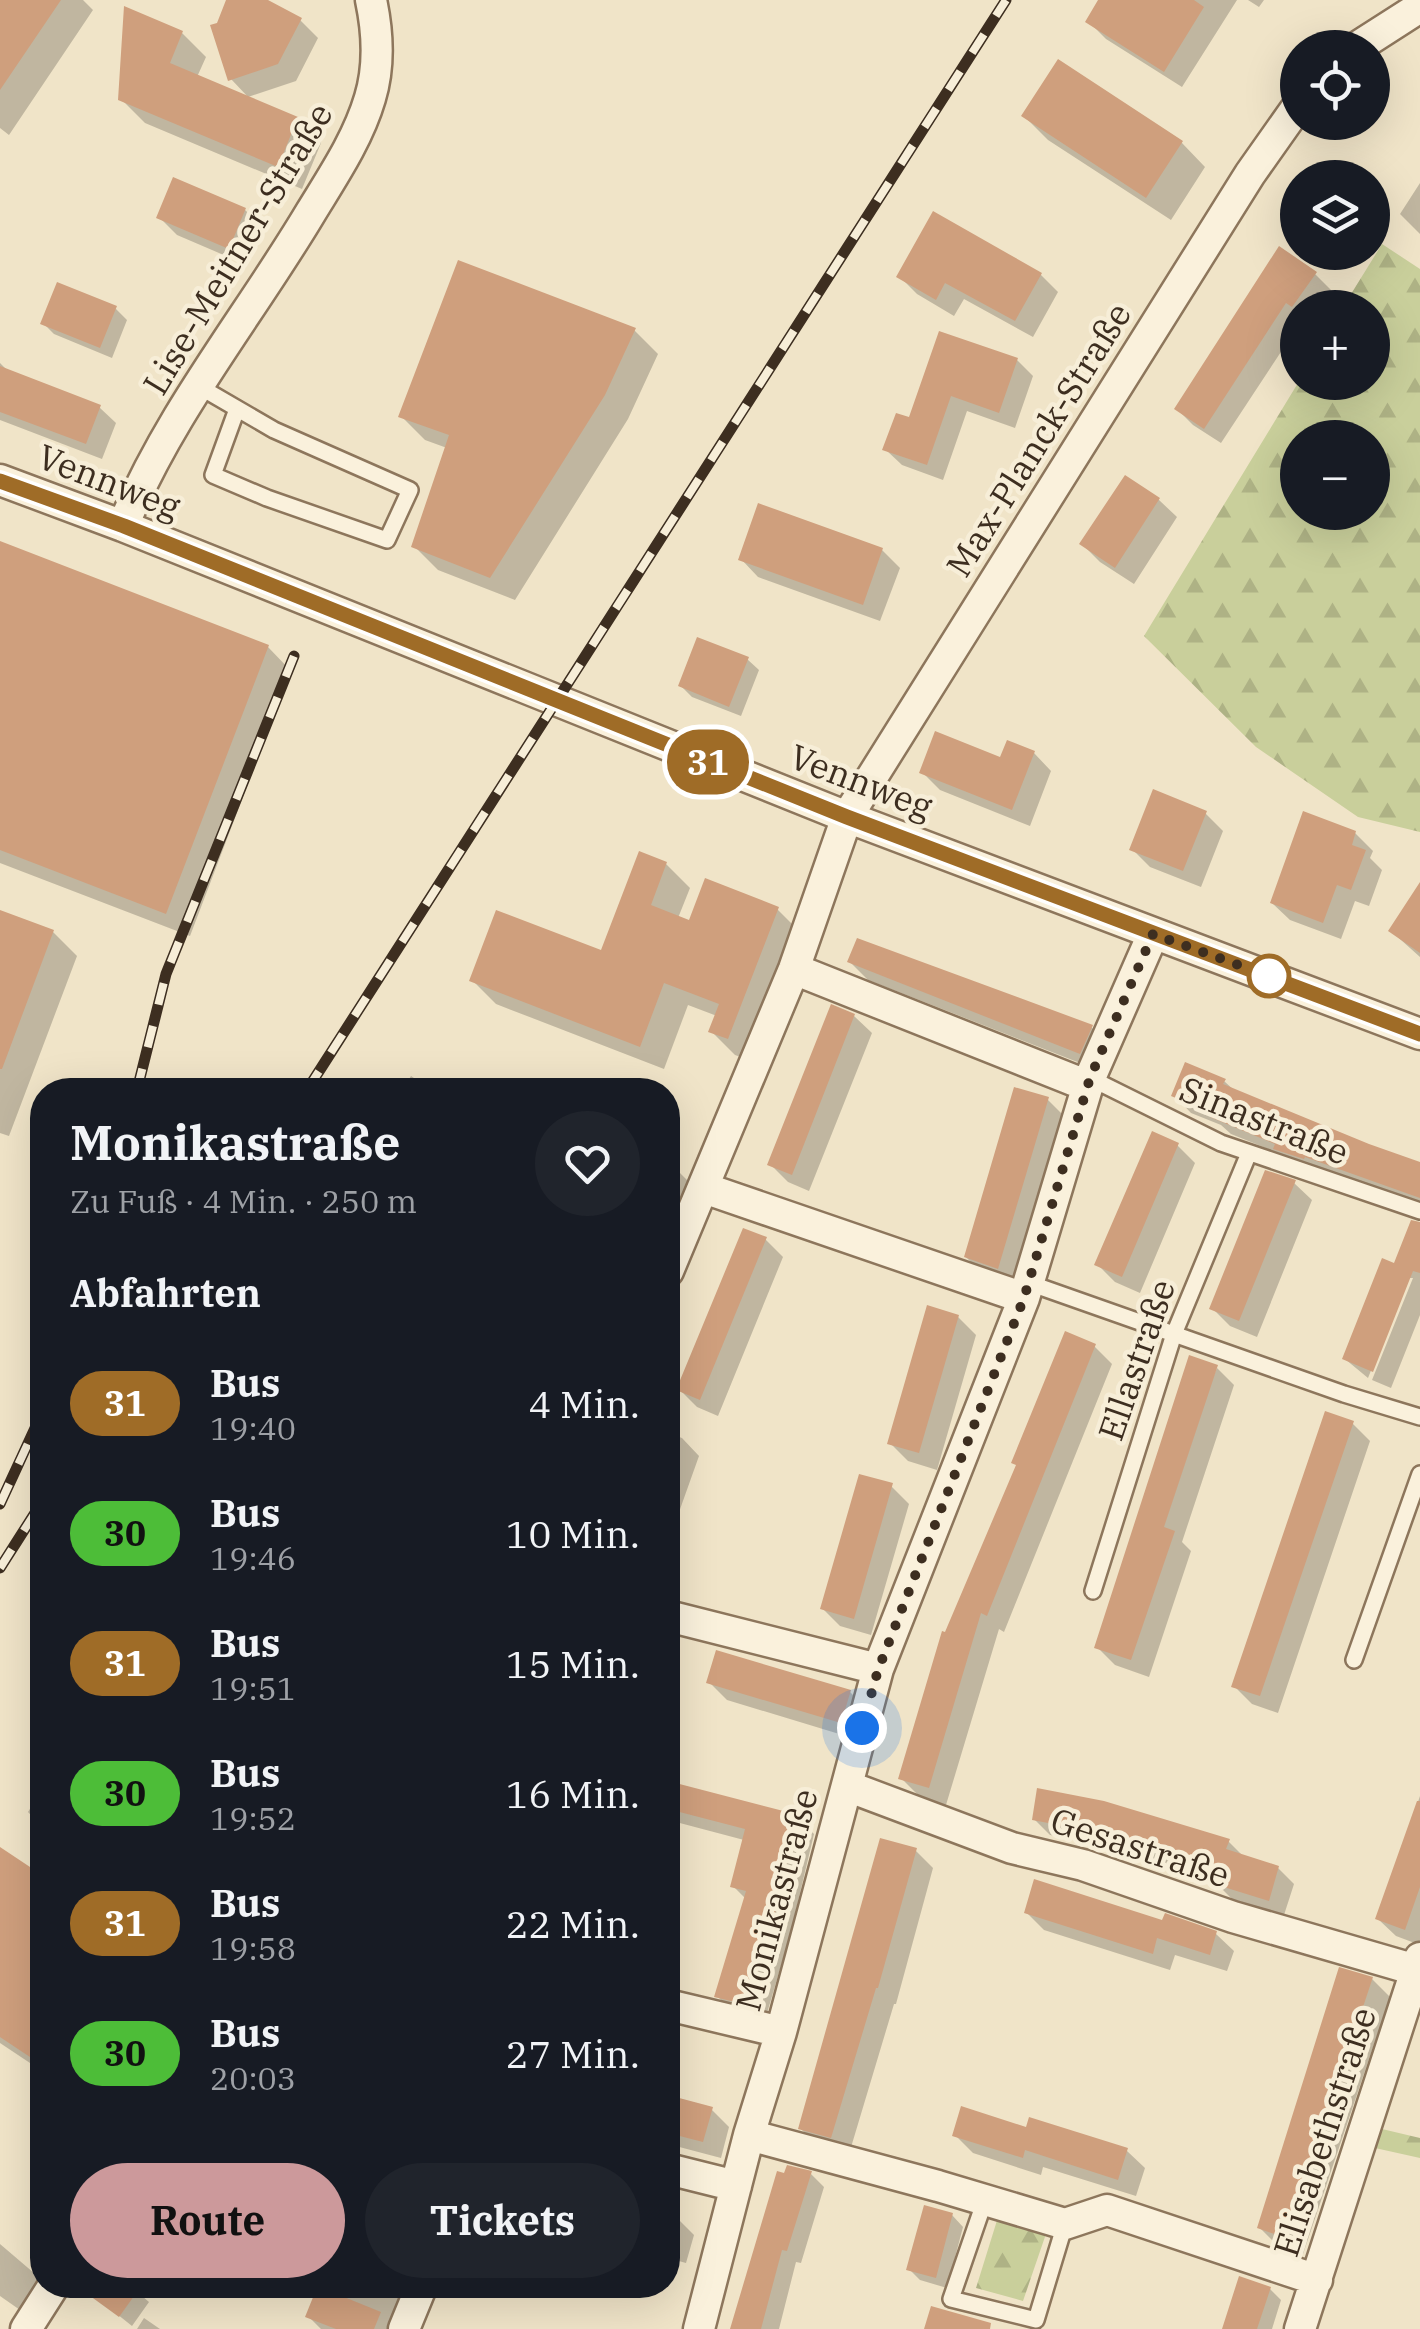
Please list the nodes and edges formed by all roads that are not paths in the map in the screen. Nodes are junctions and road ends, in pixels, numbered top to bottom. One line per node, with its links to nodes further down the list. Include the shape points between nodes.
1 (371, 0): 5 (street, Lise-Meitner-Straße, via 377,61 356,133)
2 (1420, 8): 3 (street)
3 (1385, 30)
4 (1280, 132): 9 (street, Max-Planck-Straße)
5 (200, 387): 6 (lane); 8 (street, Lise-Meitner-Straße, via 140,485)
6 (238, 409): 6 (lane, via 410,490 388,540 213,475)
7 (0, 480): 8 (street, Vennweg)
8 (124, 526): 9 (street, Vennweg)
9 (847, 817): 10 (street, Vennweg); 11 (street, Max-Planck-Straße)
10 (1153, 934): 12 (street, Vennweg); 13 (street, Monikastraße)
11 (794, 969): 13 (street); 15 (street, Max-Planck-Straße)
12 (1420, 1034)
13 (1089, 1082): 14 (lane, Sinastraße); 18 (street, Monikastraße)
14 (1249, 1153): 16 (lane, Sinastraße); 19 (lane, Ellastraße)
15 (704, 1188): 17 (street, Max-Planck-Straße); 18 (street)
16 (1420, 1211)
17 (680, 1243)
18 (1026, 1290): 19 (lane); 25 (street, Monikastraße)
19 (1174, 1334): 20 (lane); 22 (lane, Ellastraße)
20 (1420, 1417)
21 (1420, 1474): 24 (lane)
22 (1093, 1591)
23 (680, 1619): 25 (street)
24 (1354, 1660)
25 (878, 1670): 26 (street, Monikastraße)
26 (847, 1786): 27 (street, Gesastraße, via 1012,1848 1083,1865 1232,1917); 29 (street, Monikastraße)
27 (1418, 1964): 35 (street, Elisabethstraße)
28 (680, 2008): 29 (street)
29 (780, 2032): 30 (street, Monikastraße)
30 (749, 2135): 32 (street, Monikastraße); 33 (street)
31 (680, 2172): 32 (street)
32 (736, 2186): 40 (street, Monikastraße)
33 (984, 2200): 34 (street); 34 (lane, via 950,2300 1036,2320)
34 (1065, 2224): 35 (street, via 1106,2210)
35 (1317, 2280): 41 (street, Elisabethstraße)
36 (49, 2298): 38 (street)
37 (417, 2298): 39 (street)
38 (39, 2325)
39 (404, 2329)
40 (699, 2329)
41 (1300, 2329)

